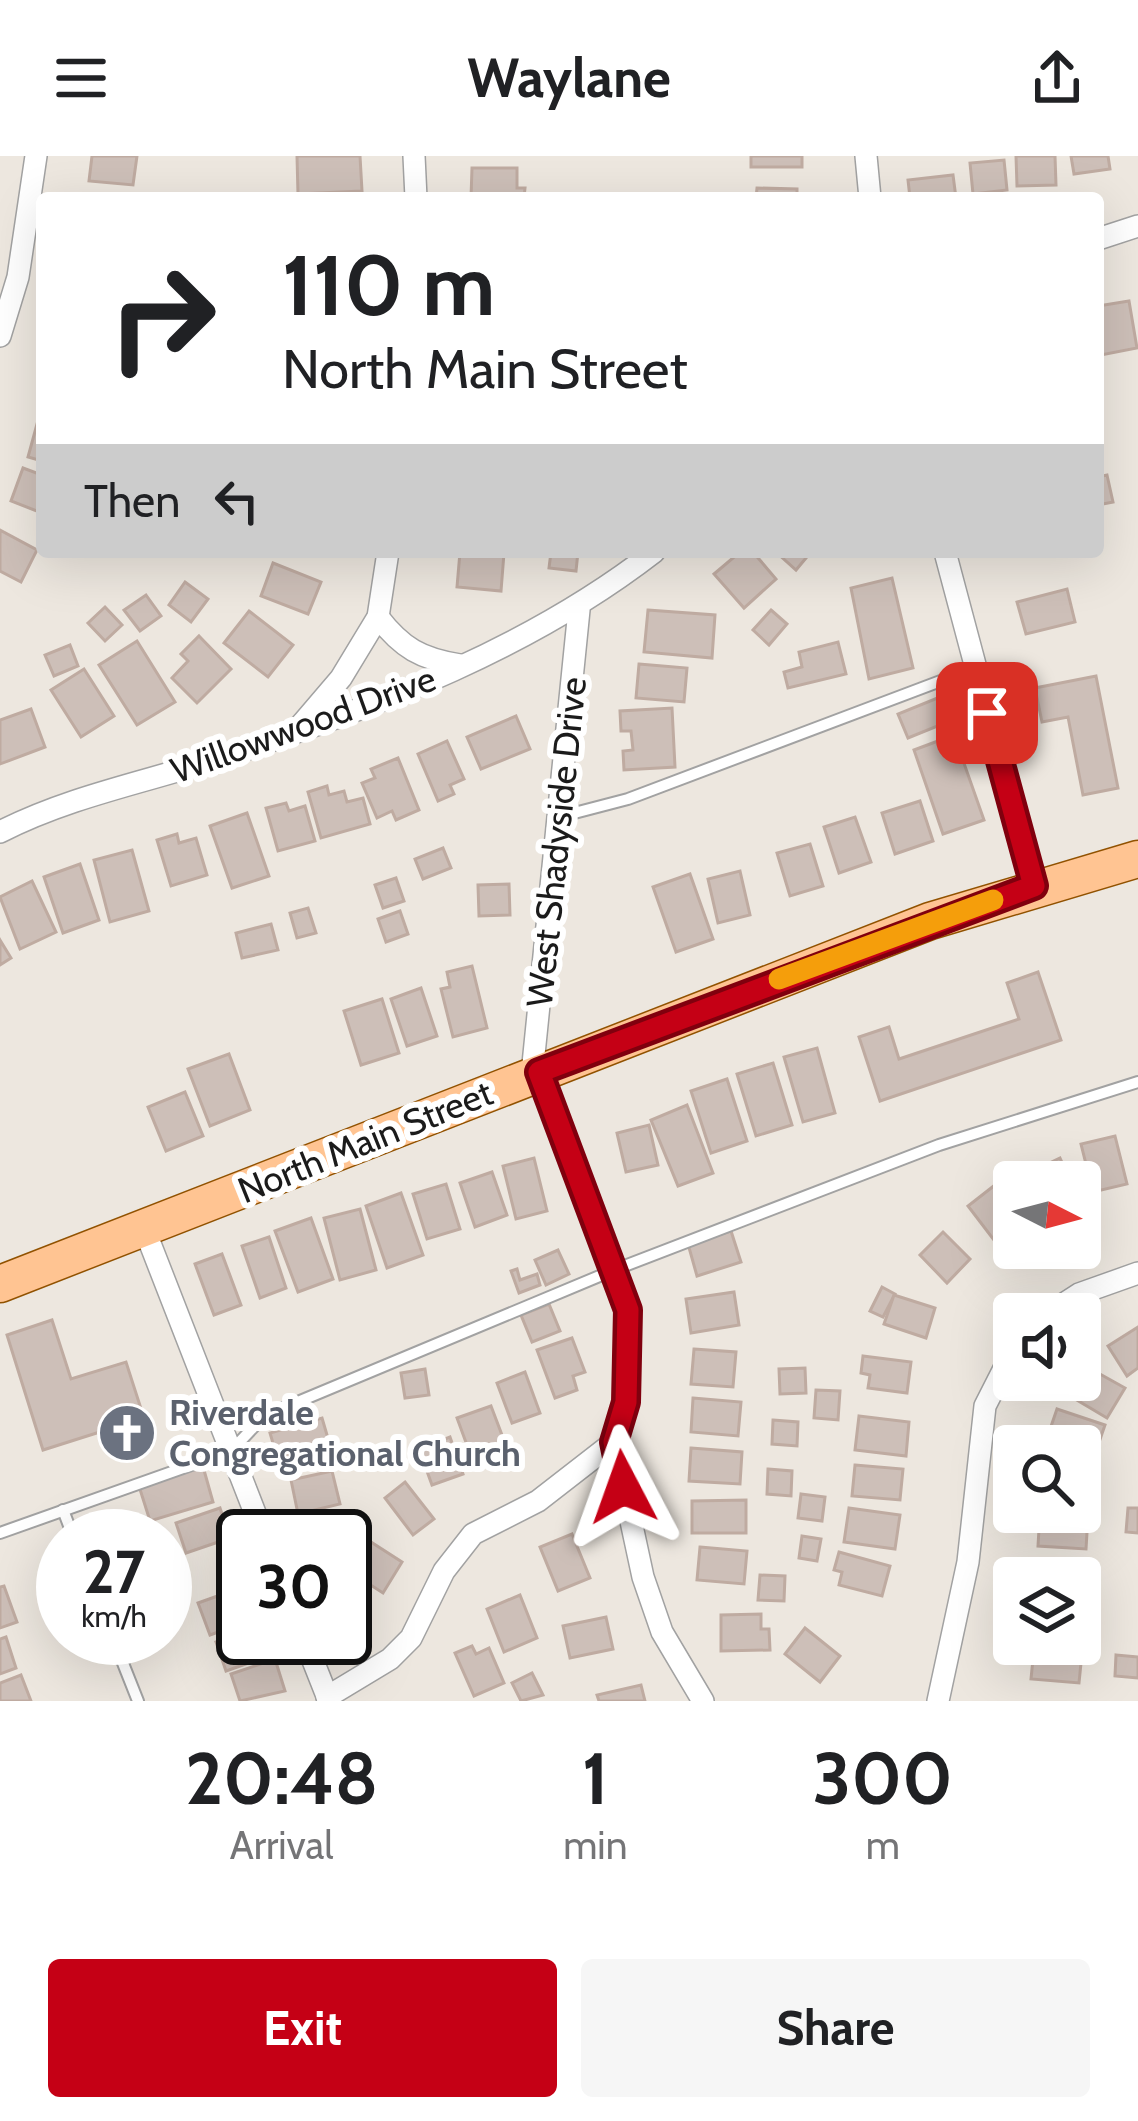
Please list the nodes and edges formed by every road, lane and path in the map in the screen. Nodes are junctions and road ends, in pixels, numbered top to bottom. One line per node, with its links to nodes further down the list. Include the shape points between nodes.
1 (36, 156): 8 (street)
2 (414, 156): 4 (street)
3 (866, 156): 5 (street)
4 (416, 192)
5 (869, 192)
6 (1138, 226): 7 (street)
7 (1104, 236)
8 (9, 273): 9 (street)
9 (0, 336)
10 (387, 558): 14 (street)
11 (646, 558): 13 (street, Willowwood Drive)
12 (947, 558): 16 (street)
13 (579, 610): 15 (street, Willowwood Drive); 18 (street, West Shadyside Drive)
14 (378, 617): 15 (street, via 402,647); 17 (street)
15 (460, 665): 17 (street, Willowwood Drive, via 356,712)
16 (975, 668): 18 (lane, via 628,800); 21 (street)
17 (300, 727): 19 (street, Willowwood Drive)
18 (560, 817): 22 (street, West Shadyside Drive)
19 (0, 832)
20 (1138, 859): 21 (main road, North Main Street)
21 (1034, 886): 22 (main road, North Main Street)
22 (536, 1073): 24 (main road, North Main Street); 25 (street)
23 (1138, 1082): 25 (lane, via 1048,1106)
24 (144, 1228): 27 (main road, North Main Street); 31 (street)
25 (614, 1270): 30 (street, via 631,1331); 31 (lane, via 264,1416)
26 (1138, 1273): 28 (street)
27 (0, 1284)
28 (1082, 1293)
29 (993, 1392): 41 (street, via 979,1435 968,1562)
30 (614, 1442): 38 (street, via 538,1501 473,1534 411,1638); 40 (street, via 643,1577 662,1632)
31 (231, 1451): 32 (lane); 33 (street)
32 (66, 1509)
33 (254, 1509)
34 (36, 1520): 35 (lane)
35 (0, 1533)
36 (124, 1665): 39 (lane)
37 (315, 1665): 38 (street)
38 (328, 1699)
39 (138, 1701)
40 (703, 1701)
41 (938, 1701)

